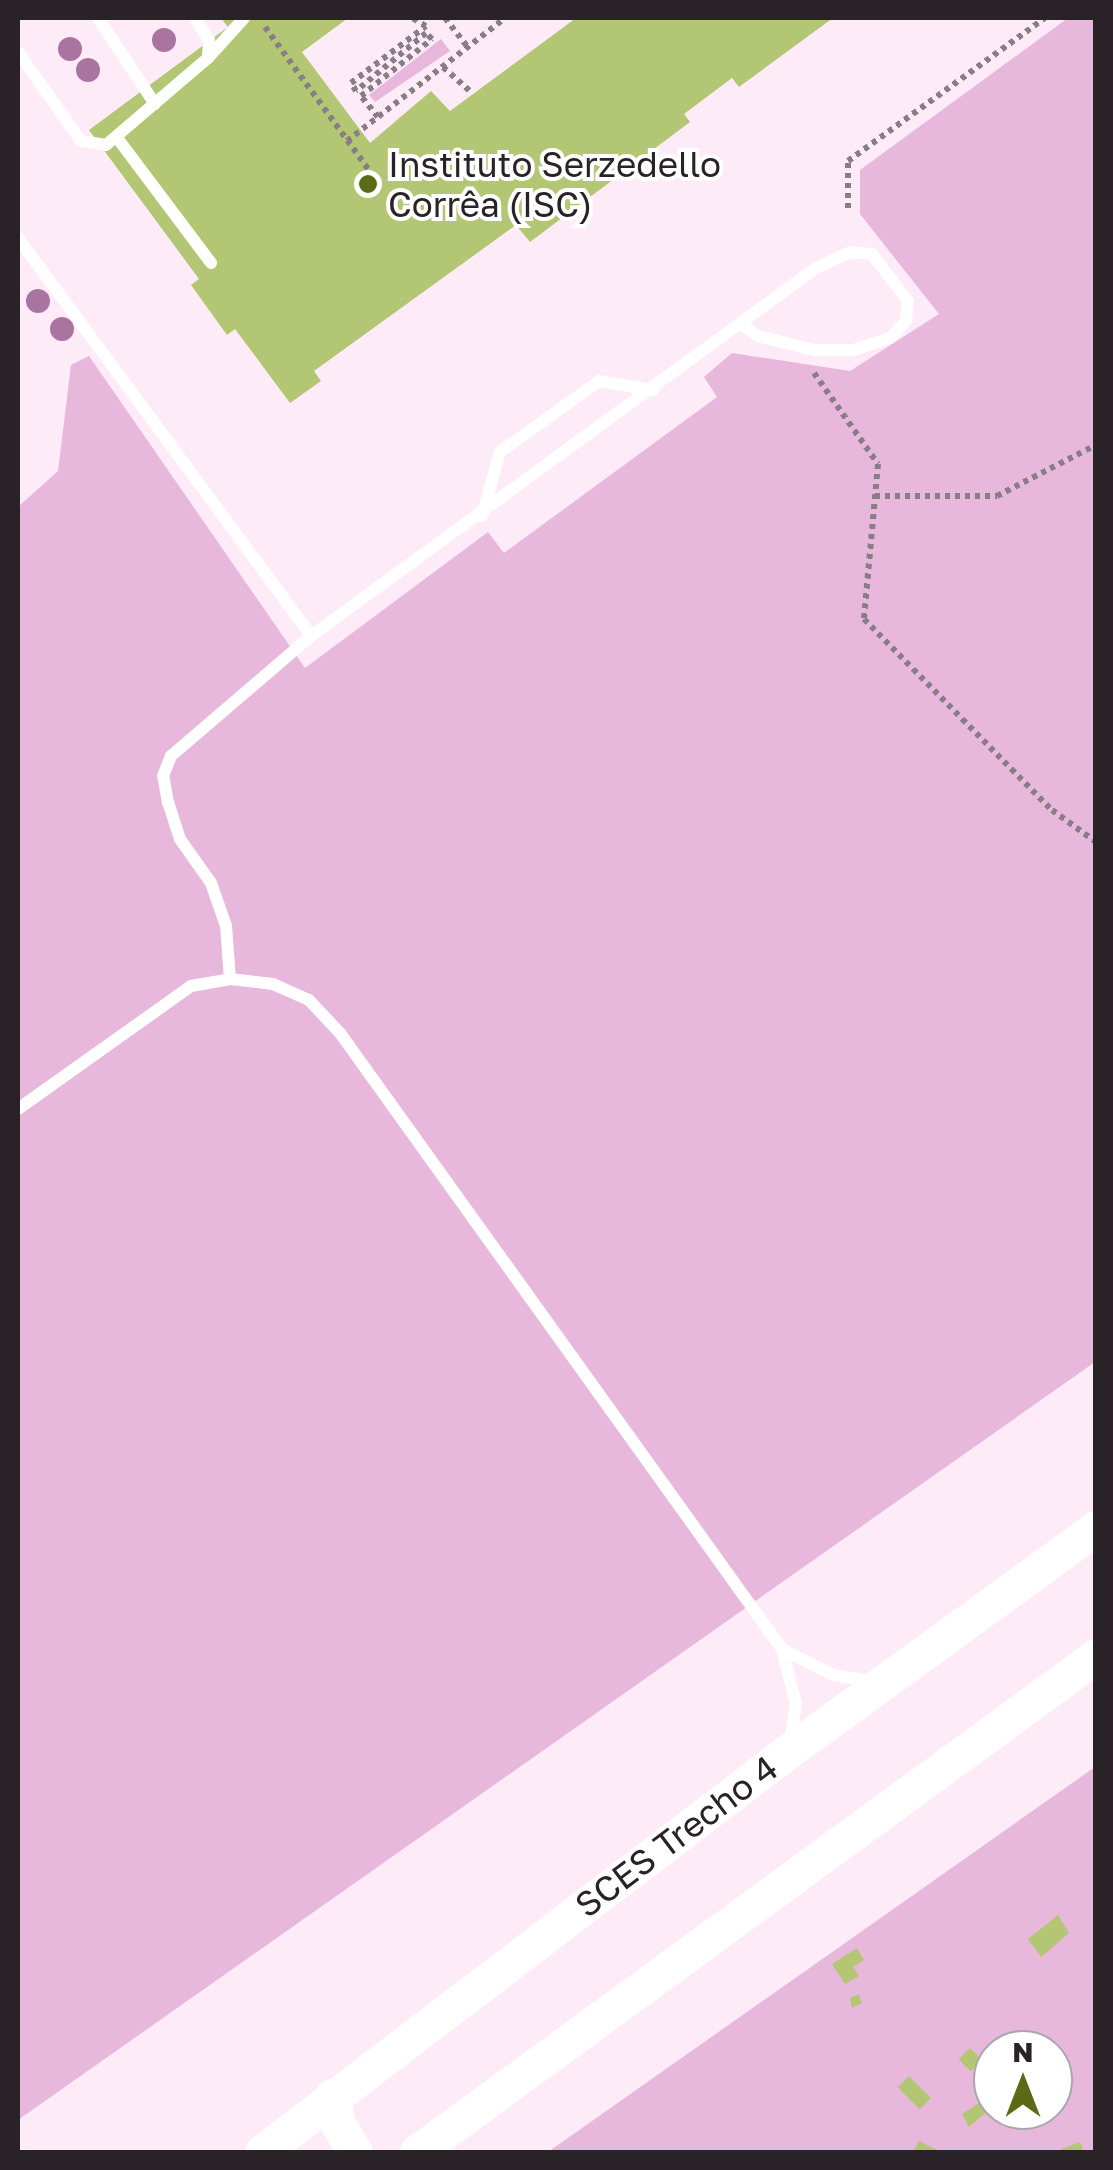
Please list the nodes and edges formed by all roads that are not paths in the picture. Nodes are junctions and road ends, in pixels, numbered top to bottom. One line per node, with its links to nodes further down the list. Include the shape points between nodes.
1 (98, 18): 6 (lane)
2 (195, 18): 5 (lane, via 209,40)
3 (244, 18): 5 (lane)
4 (18, 52): 7 (lane, via 81,140 94,146)
5 (208, 58): 6 (lane)
6 (156, 104): 7 (lane)
7 (118, 139): 9 (lane)
8 (18, 238): 13 (lane)
9 (212, 263)
10 (742, 324): 10 (lane, via 816,268 850,252 872,254 908,301 906,321 890,338 854,350 814,350 758,336); 11 (lane)
11 (653, 390): 12 (lane); 12 (lane, via 599,381 500,452)
12 (482, 516): 13 (lane)
13 (310, 636): 14 (lane, via 186,739 163,776 180,839 211,883 226,926)
14 (230, 979): 15 (lane, via 190,986); 17 (lane, via 273,984 309,1000 340,1033)
15 (18, 1109)
16 (1096, 1528): 19 (main road, SCES Trecho 4)
17 (782, 1649): 19 (lane, via 833,1675); 20 (lane, via 796,1704)
18 (1096, 1656): 24 (main road)
19 (886, 1680): 20 (main road, SCES Trecho 4)
20 (786, 1752): 21 (main road, SCES Trecho 4)
21 (332, 2096): 22 (main road, SCES Trecho 4); 23 (main road, via 338,2124)
22 (262, 2152)
23 (355, 2152)
24 (417, 2152)

